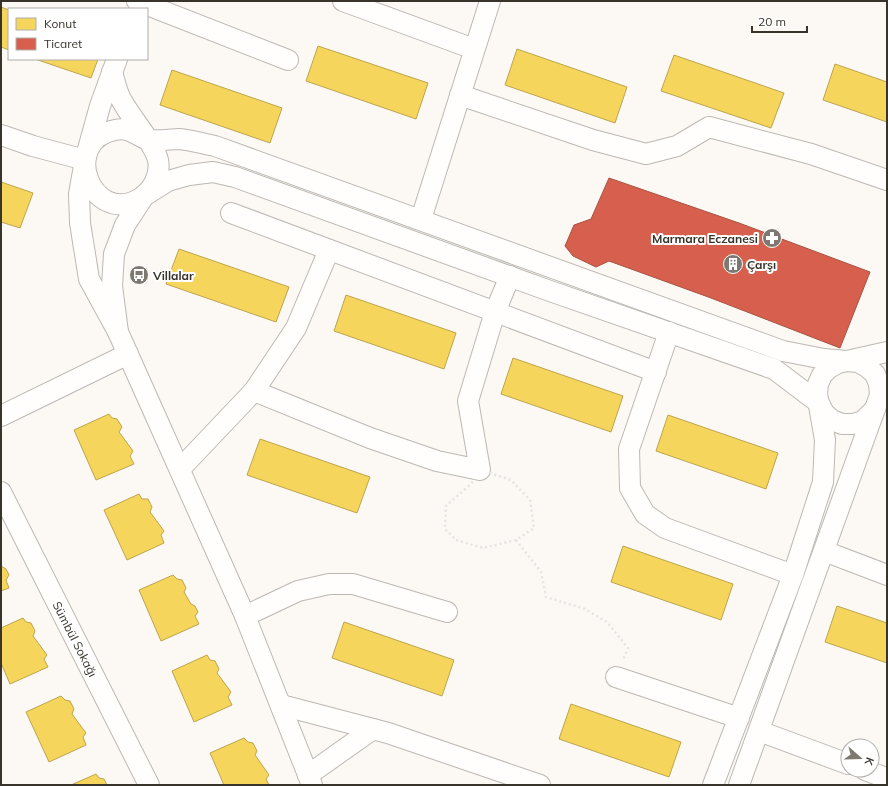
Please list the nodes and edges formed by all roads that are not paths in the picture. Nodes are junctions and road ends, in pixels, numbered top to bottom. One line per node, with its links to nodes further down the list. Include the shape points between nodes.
1 (343, 1): 4 (street)
2 (490, 1): 4 (street)
3 (138, 3): 5 (street)
4 (474, 50): 7 (street)
5 (288, 60)
6 (114, 66): 9 (street, via 120,99); 10 (street)
7 (460, 95): 11 (street, via 593,140 646,154 677,146 709,127 811,154); 14 (street)
8 (1, 135): 10 (street)
9 (146, 139): 10 (street, via 126,130 110,132 96,140); 12 (street, via 154,149 158,161 158,174 153,186); 14 (street, via 181,139 215,146)
10 (85, 160): 12 (street, via 89,185 97,195 121,204 133,202); 18 (street, via 79,194 80,223 89,278)
11 (887, 180)
12 (144, 196): 16 (street, via 168,181 213,172 235,177); 18 (street, via 125,225 114,254 112,286)
13 (231, 213): 15 (street)
14 (420, 219): 22 (street, via 783,351)
15 (329, 250): 17 (street); 24 (street, via 296,328)
16 (510, 276): 17 (street); 19 (street)
17 (495, 312): 23 (street); 24 (street, via 468,401 480,470 437,461 377,441)
18 (118, 332): 21 (street)
19 (669, 332): 23 (street); 26 (street, via 774,369)
20 (887, 352): 22 (street)
21 (128, 354): 27 (street); 28 (street)
22 (847, 361): 25 (street, via 858,362 875,374); 26 (street, via 829,368 822,375 818,384)
23 (656, 372): 31 (street, via 629,450 630,488 645,514 665,528)
24 (254, 391): 28 (street)
25 (882, 402): 26 (street, via 863,421 853,424 842,424 832,420); 30 (street, via 867,426)
26 (819, 404): 31 (street, via 825,440 823,482)
27 (1, 416)
28 (180, 469): 34 (street)
29 (1, 492): 42 (street, Sümbül Sokağı)
30 (824, 551): 32 (street); 39 (street)
31 (793, 575): 37 (street)
32 (887, 575)
33 (447, 612): 34 (street, via 353,584 328,584 298,591)
34 (246, 616): 36 (street)
35 (616, 677): 37 (street)
36 (280, 705): 38 (street); 41 (street)
37 (739, 718): 44 (street)
38 (374, 729): 41 (street); 43 (street)
39 (759, 731): 40 (street); 45 (street)
40 (840, 761)
41 (310, 780)
42 (149, 785)
43 (540, 785)
44 (713, 785)
45 (739, 785)

